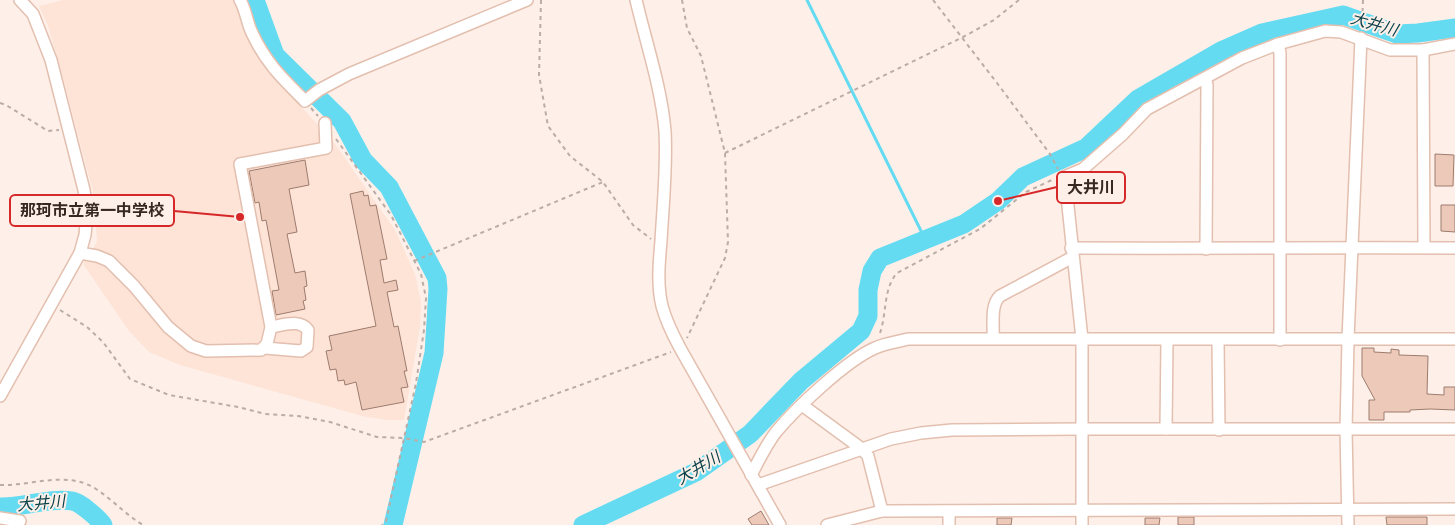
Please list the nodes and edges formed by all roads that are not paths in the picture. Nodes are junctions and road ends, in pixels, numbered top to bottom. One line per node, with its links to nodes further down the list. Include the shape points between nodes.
1 (240, 0): 2 (street, via 251,31 276,74 307,99 349,74)
2 (527, 0)
3 (636, 0): 35 (street, via 660,96 664,130 659,286 662,305 680,348)
4 (23, 1): 17 (street, via 33,14 51,60 84,190 87,212)
5 (1362, 35): 6 (street, via 1324,31); 8 (street, via 1390,50); 11 (street)
6 (1278, 44): 9 (street); 12 (street)
7 (1455, 44): 8 (street)
8 (1423, 50): 13 (street)
9 (1204, 78): 15 (street, via 1208,86); 16 (street, via 1147,109 1084,169 1061,173 1066,187)
10 (325, 124): 18 (street, via 326,148 240,164)
11 (1351, 247): 12 (street); 13 (street); 21 (street)
12 (1280, 248): 15 (street); 25 (street)
13 (1424, 248): 14 (street)
14 (1455, 248)
15 (1206, 249): 16 (street)
16 (1072, 252): 19 (street, via 1000,296 994,305); 20 (street)
17 (80, 254): 26 (street, via 109,261 168,327 191,346 206,351); 27 (street)
18 (271, 327): 26 (street); 26 (street, via 304,325 308,330 307,346 301,351)
19 (994, 338): 20 (street); 28 (street, via 908,339 874,348 845,367)
20 (1082, 339): 23 (street); 29 (street)
21 (1348, 339): 22 (street); 25 (street); 33 (street)
22 (1455, 339)
23 (1167, 340): 24 (street); 31 (street)
24 (1218, 340): 25 (street); 32 (street)
25 (1280, 340)
26 (265, 348)
27 (0, 396)
28 (802, 405): 34 (street); 35 (street, via 766,446)
29 (1082, 429): 31 (street); 34 (street, via 952,430 891,439); 39 (street)
30 (1455, 429): 33 (street)
31 (1166, 430): 32 (street)
32 (1218, 430): 33 (street)
33 (1346, 430): 37 (street)
34 (862, 449): 36 (street); 40 (street, via 868,456)
35 (752, 475): 36 (street)
36 (758, 485): 44 (street)
37 (1347, 509): 38 (street); 39 (street); 48 (street)
38 (1455, 509)
39 (1082, 510): 41 (street); 47 (street)
40 (882, 511): 41 (street); 45 (street)
41 (949, 511): 46 (street)
42 (0, 518): 43 (street)
43 (20, 521)
44 (780, 525)
45 (827, 525)
46 (949, 525)
47 (1082, 525)
48 (1348, 525)

